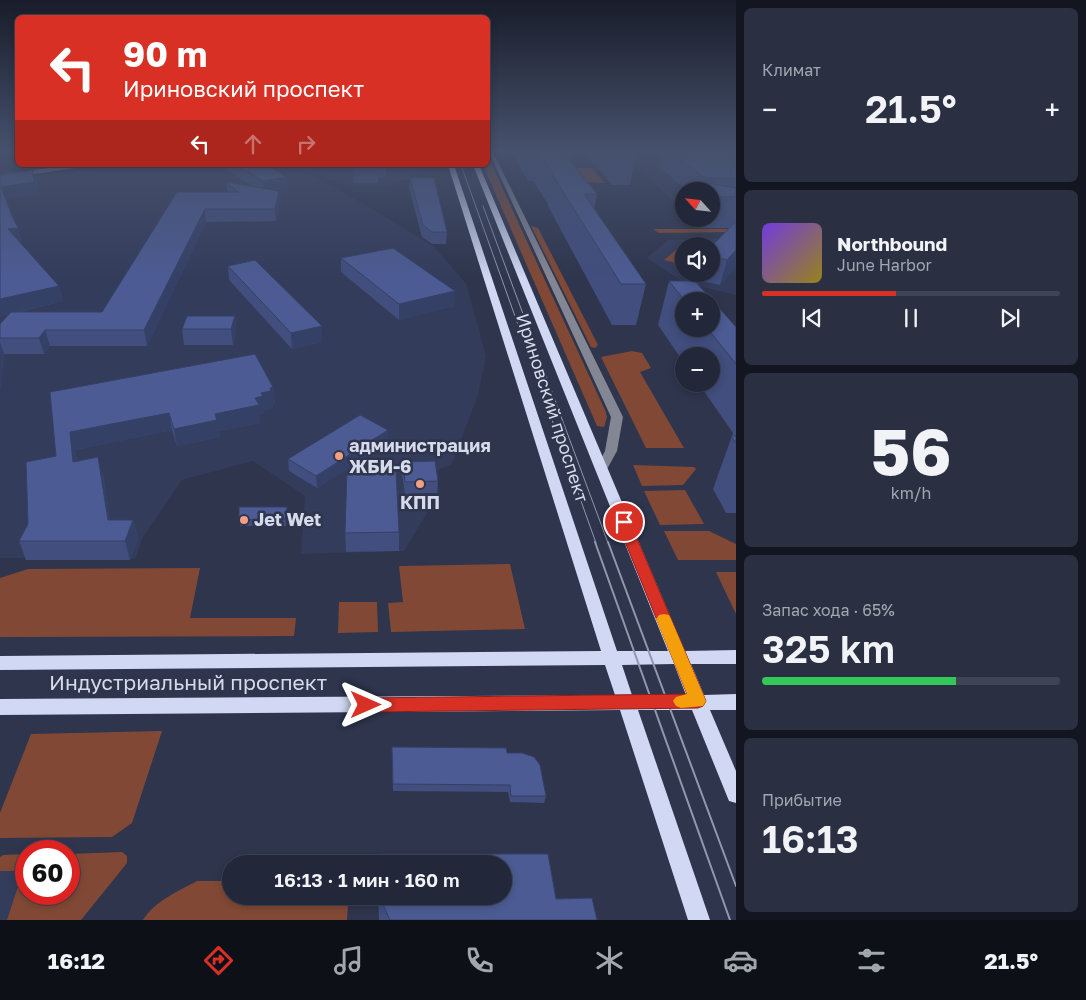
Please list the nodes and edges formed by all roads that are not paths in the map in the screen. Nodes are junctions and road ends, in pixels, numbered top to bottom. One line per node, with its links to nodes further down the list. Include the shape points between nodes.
1 (461, 193): 7 (main road, Ириновский проспект)
2 (488, 193): 4 (main road, Ириновский проспект)
3 (510, 193): 4 (street, via 617,417 611,451)
4 (602, 468): 6 (main road, Ириновский проспект)
5 (736, 657): 6 (main road, Индустриальный проспект)
6 (680, 658): 7 (main road, Индустриальный проспект); 9 (main road, Ириновский проспект)
7 (612, 659): 8 (main road, Индустриальный проспект); 10 (main road, Ириновский проспект)
8 (0, 662)
9 (698, 701): 10 (main road, Индустриальный проспект); 11 (main road, Индустриальный проспект); 13 (main road, Ириновский проспект)
10 (626, 702): 12 (main road, Индустриальный проспект); 14 (main road, Ириновский проспект)
11 (736, 702)
12 (0, 707)
13 (736, 794)
14 (698, 920)

